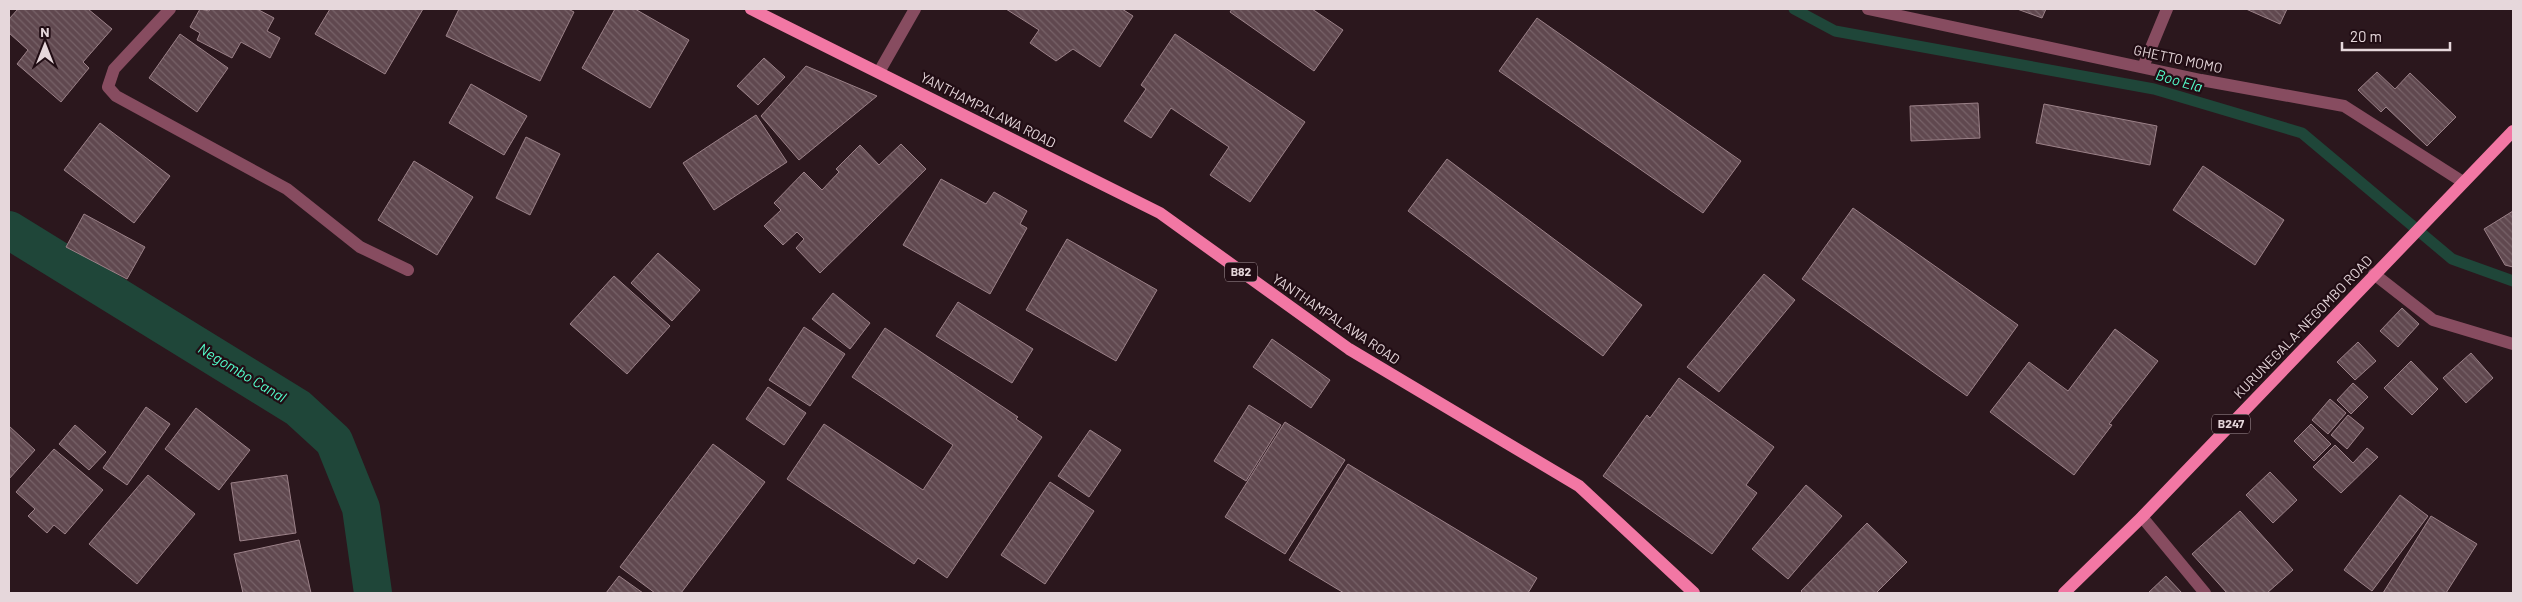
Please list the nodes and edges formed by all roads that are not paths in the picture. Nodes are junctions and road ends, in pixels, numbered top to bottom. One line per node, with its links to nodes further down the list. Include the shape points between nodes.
1 (170, 9): 10 (street, via 114,69 108,87 116,96 288,189 360,246)
2 (751, 9): 7 (main road, YANTHAMPALAWA ROAD / B82)
3 (915, 9): 7 (street)
4 (1868, 9): 6 (street, GHETTO MOMO, via 2029,45)
5 (2167, 9): 6 (street)
6 (2143, 66): 9 (street, GHETTO MOMO, via 2344,106)
7 (879, 72): 14 (main road, YANTHAMPALAWA ROAD / B82, via 1160,213 1349,349 1579,486)
8 (2513, 131): 9 (main road, B247)
9 (2463, 182): 11 (main road, KURUNEGALA-NEGOMBO ROAD / B247)
10 (408, 270)
11 (2374, 274): 12 (street, via 2433,320); 13 (main road, KURUNEGALA-NEGOMBO ROAD / B247)
12 (2513, 344)
13 (2142, 517): 15 (main road, KURUNEGALA-NEGOMBO ROAD / B247); 16 (street)
14 (1694, 593)
15 (2064, 593)
16 (2205, 593)

